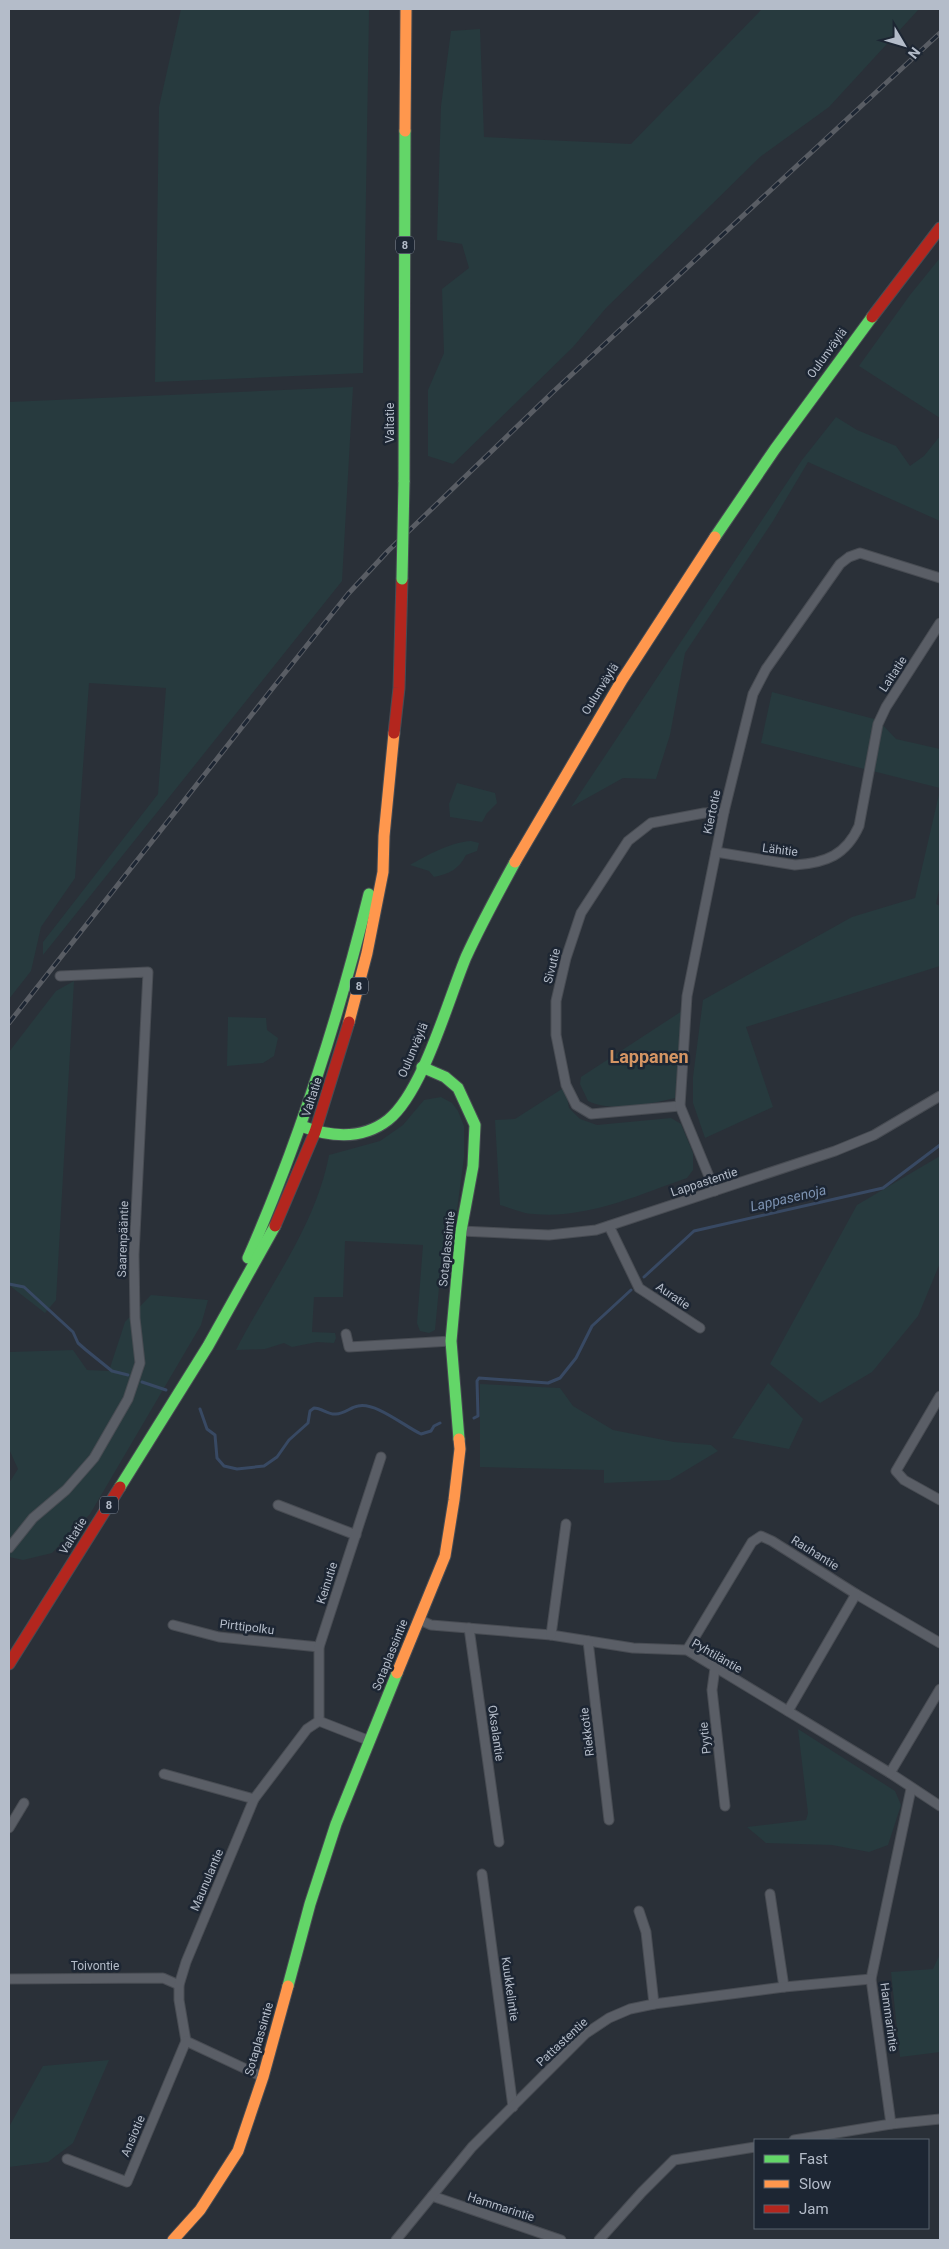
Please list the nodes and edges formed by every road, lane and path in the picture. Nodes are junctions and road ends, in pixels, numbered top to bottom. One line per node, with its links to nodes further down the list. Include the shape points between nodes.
1 (406, 9): 7 (main road, Valtatie / 8, bridge, via 402,579 399,688)
2 (940, 228): 10 (main road, Oulunväylä, via 863,327 732,510 580,746 490,908 467,955)
3 (940, 578): 6 (street, Kiertotie, via 860,553 840,564 758,682)
4 (940, 623): 5 (street, Laitatie, via 886,707)
5 (874, 741): 8 (street, Lähitie, via 859,826 846,848 834,856 795,865)
6 (724, 812): 8 (street, Kiertotie); 12 (street, Sivutie, via 650,823 628,841 581,913 556,1001 556,1035 566,1085 576,1105 591,1114)
7 (384, 836): 13 (main road, Valtatie / 8, via 338,1008); 14 (main road, Valtatie / 8, via 383,872 367,953)
8 (716, 852): 12 (street, Kiertotie, via 687,996)
9 (60, 976): 28 (street, Saarenpääntie, via 148,972 134,1255 140,1363 128,1399 94,1458 66,1490 33,1518)
10 (422, 1067): 14 (main road, Oulunväylä, via 406,1101 383,1123 353,1134); 17 (main road, Sotaplassintie, via 445,1077 458,1088 475,1124 473,1166)
11 (940, 1096): 15 (street, Lappastentie, via 874,1135)
12 (680, 1106): 15 (street, Kiertotie)
13 (301, 1126): 14 (main road, Oulunväylä); 21 (main road, Valtatie / 8, via 253,1246)
14 (316, 1132): 21 (main road, Valtatie / 8, via 275,1227)
15 (714, 1191): 16 (street, Lappastentie)
16 (608, 1226): 17 (street, Lappastentie, via 549,1235); 18 (street, Auratie, via 640,1288)
17 (461, 1232): 20 (main road, Sotaplassintie)
18 (700, 1328)
19 (346, 1334): 20 (street, via 349,1347)
20 (451, 1341): 30 (main road, Sotaplassintie, via 460,1449 444,1556)
21 (208, 1346): 38 (main road, Valtatie / 8)
22 (940, 1396): 24 (street, via 896,1471 904,1480)
23 (381, 1458): 27 (street, Keinutie)
24 (940, 1500)
25 (278, 1505): 27 (street)
26 (566, 1524): 33 (street)
27 (356, 1535): 36 (street, Keinutie)
28 (9, 1548)
29 (856, 1594): 35 (street); 37 (street, Rauhantie, via 761,1536 752,1542); 41 (street)
30 (420, 1620): 32 (street, Pyhtiläntie, via 431,1625); 43 (main road, Sotaplassintie)
31 (173, 1625): 36 (street, Pirttipolku, via 219,1637)
32 (469, 1628): 33 (street, Pyhtiläntie); 53 (street, Oksalantie)
33 (551, 1635): 34 (street, Pyhtiläntie)
34 (588, 1641): 37 (street, Pyhtiläntie, via 633,1648); 51 (street, Riekkotie)
35 (940, 1643)
36 (319, 1647): 42 (street, Keinutie)
37 (687, 1650): 39 (street, Pyhtiläntie)
38 (9, 1664)
39 (715, 1668): 41 (street, Pyhtiläntie); 49 (street, Pyytie, via 712,1690)
40 (940, 1689): 44 (street)
41 (788, 1710): 44 (street, Pyhtiläntie)
42 (319, 1721): 43 (street); 47 (street, Maunulantie, via 307,1729)
43 (370, 1740): 63 (main road, Sotaplassintie, via 336,1824 310,1904)
44 (890, 1773): 46 (street, Pyhtiläntie)
45 (164, 1774): 47 (street)
46 (911, 1789): 50 (street, Pyhtiläntie); 58 (street, Hammarintie)
47 (254, 1799): 59 (street, Maunulantie)
48 (24, 1803): 52 (street)
49 (726, 1806)
50 (940, 1806)
51 (610, 1820)
52 (9, 1828)
53 (499, 1842)
54 (482, 1874): 64 (street, Kuukkelintie)
55 (770, 1894): 60 (street)
56 (639, 1911): 61 (street, via 646,1932)
57 (9, 1979): 59 (street, Toivontie, via 163,1978)
58 (871, 1979): 60 (street, Pattastentie); 66 (street, Hammarintie)
59 (179, 1985): 62 (street, Maunulantie)
60 (784, 1987): 61 (street, Pattastentie)
61 (654, 2004): 64 (street, Pattastentie, via 609,2018 586,2034)
62 (186, 2041): 63 (street); 69 (street, Ansiotie, via 127,2182)
63 (263, 2077): 71 (main road, Sotaplassintie, via 238,2151 200,2210)
64 (513, 2107): 70 (street, Pattastentie, via 472,2147)
65 (940, 2119): 66 (street)
66 (891, 2124): 67 (street)
67 (800, 2139)
68 (754, 2147): 74 (street, via 674,2160)
69 (67, 2159)
70 (432, 2196): 72 (street, Pattastentie); 73 (street, Hammarintie)
71 (173, 2240)
72 (396, 2240)
73 (561, 2240)
74 (599, 2240)

